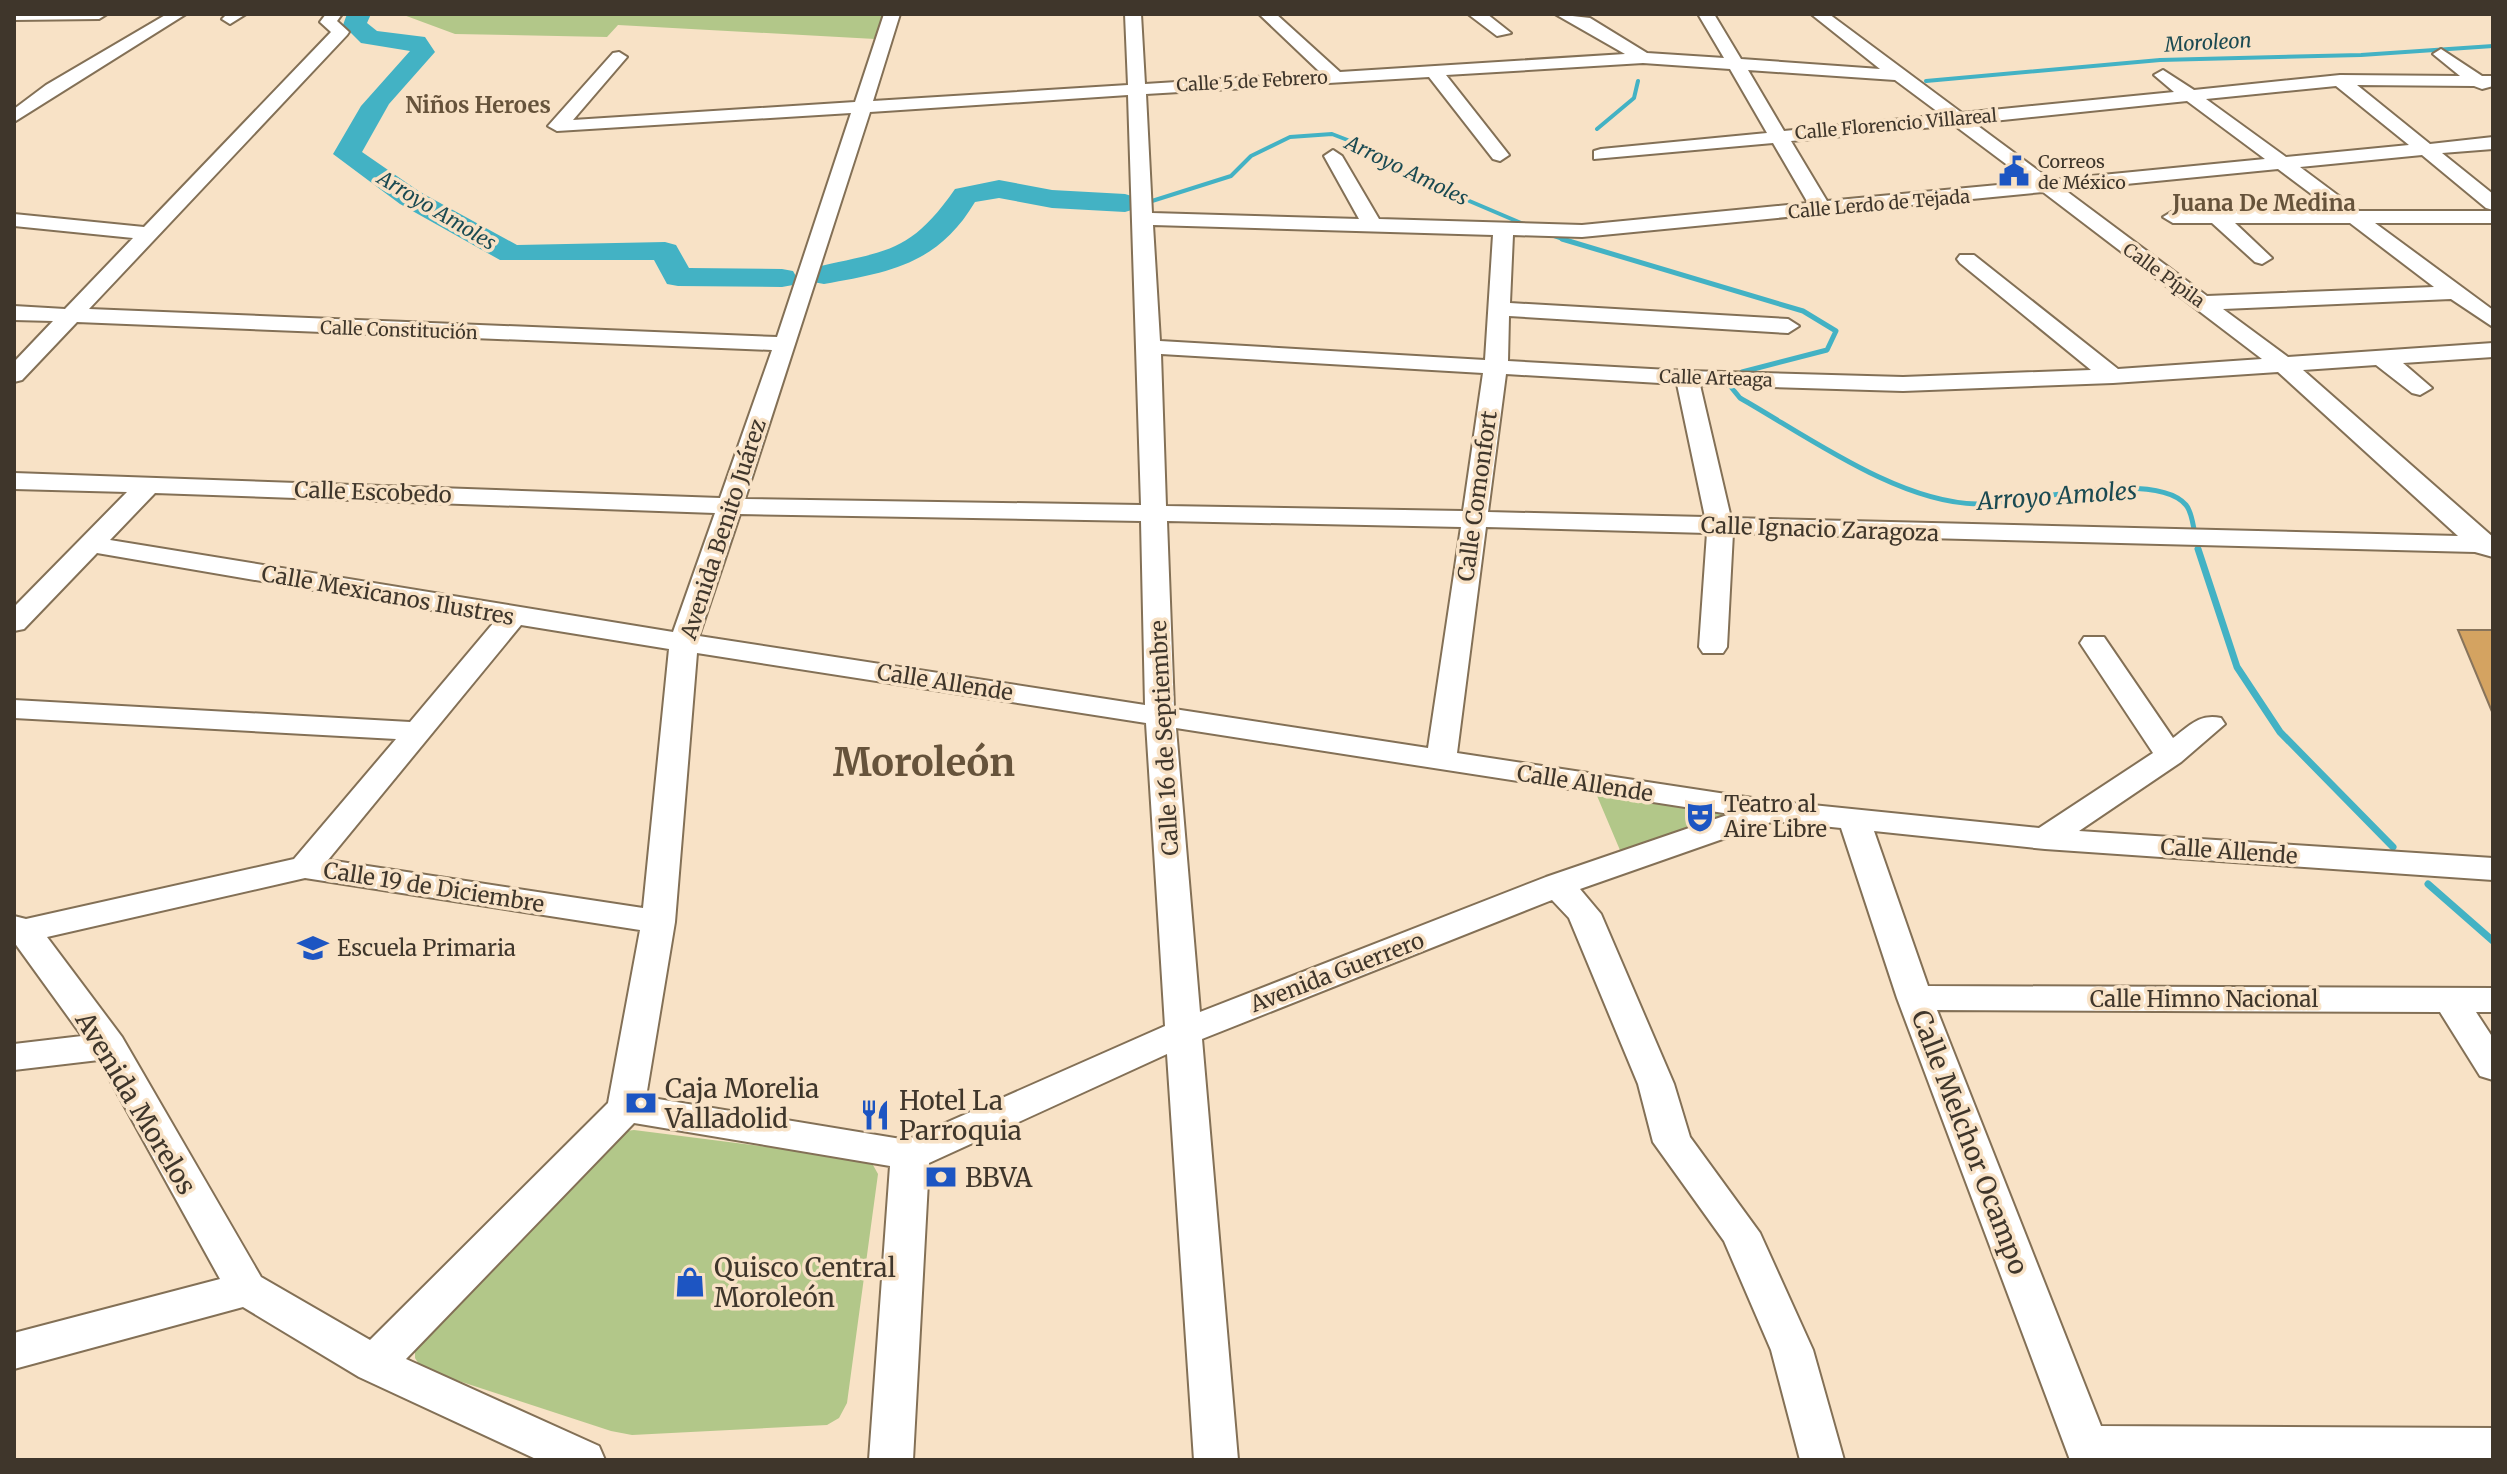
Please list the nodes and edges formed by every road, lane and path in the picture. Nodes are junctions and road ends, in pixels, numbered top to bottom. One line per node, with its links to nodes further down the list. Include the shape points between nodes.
1 (99, 14): 10 (street)
2 (178, 14): 27 (street)
3 (892, 14): 26 (street, Avenida Benito Juárez)
4 (1133, 14): 23 (street, Calle 16 de Septiembre)
5 (1267, 14): 20 (street)
6 (1476, 14): 12 (street)
7 (1563, 14): 15 (street, Calle 5 de Febrero)
8 (1706, 14): 16 (street)
9 (1819, 14): 18 (street, Calle Pípila)
10 (16, 15)
11 (337, 23): 47 (street)
12 (1503, 33)
13 (2441, 54): 22 (street)
14 (619, 57): 26 (street, Calle 5 de Febrero, via 557,126)
15 (1643, 58): 16 (street, Calle 5 de Febrero); 17 (street, Calle 5 de Febrero)
16 (1736, 64): 18 (street, Calle 5 de Febrero); 29 (street)
17 (1433, 70): 20 (street, Calle 5 de Febrero); 32 (street)
18 (1901, 75): 28 (street, Calle Pípila)
19 (2163, 75): 25 (street)
20 (1334, 76): 23 (street, Calle 5 de Febrero)
21 (2340, 80): 22 (street, Calle Florencio Villareal); 25 (street, Calle Florencio Villareal); 31 (street)
22 (2485, 80): 24 (street)
23 (1136, 89): 26 (street, Calle 5 de Febrero); 43 (street, Calle 16 de Septiembre)
24 (2493, 92)
25 (2192, 96): 28 (street, Calle Florencio Villareal); 35 (street)
26 (861, 105): 57 (street, Avenida Benito Juárez)
27 (14, 117)
28 (1956, 119): 29 (street, Calle Florencio Villareal); 36 (street, Calle Pípila)
29 (1777, 136): 33 (street, Calle Florencio Villareal); 38 (street)
30 (2493, 143): 31 (street, Calle Lerdo de Tejada)
31 (2425, 147): 35 (street, Calle Lerdo de Tejada); 37 (street)
32 (1500, 155)
33 (1601, 155)
34 (1333, 156): 45 (street)
35 (2284, 164): 36 (street, Calle Lerdo de Tejada); 41 (street)
36 (2047, 188): 38 (street, Calle Lerdo de Tejada); 51 (street, Calle Pípila)
37 (2493, 204)
38 (1822, 210): 46 (street, Calle Lerdo de Tejada, via 1568,231)
39 (2173, 217): 40 (street)
40 (2217, 217): 41 (street); 48 (street)
41 (2354, 217): 42 (street); 50 (street)
42 (2493, 217)
43 (1144, 219): 45 (street); 58 (street, Calle 16 de Septiembre)
44 (14, 220): 47 (street)
45 (1373, 226): 46 (street)
46 (1516, 230): 52 (street, Calle Comonfort)
47 (150, 234): 54 (street)
48 (2262, 258)
49 (1967, 259): 64 (street)
50 (2456, 292): 51 (street); 55 (street)
51 (2203, 303): 61 (street, Calle Pípila)
52 (1501, 309): 56 (street); 62 (street, Calle Comonfort)
53 (14, 313): 54 (street, Calle Constitución)
54 (73, 315): 57 (street, Calle Constitución); 63 (street)
55 (2493, 320)
56 (1788, 326)
57 (784, 344): 69 (street, Avenida Benito Juárez)
58 (1149, 347): 62 (street, Calle Arteaga); 70 (street, Calle 16 de Septiembre)
59 (2493, 350): 60 (street, Calle Arteaga)
60 (2382, 358): 61 (street, Calle Arteaga); 66 (street)
61 (2283, 364): 64 (street, Calle Arteaga); 74 (street, Calle Pípila)
62 (1496, 365): 65 (street, Calle Arteaga); 71 (street, Calle Comonfort)
63 (14, 375)
64 (2113, 376): 65 (street, Calle Arteaga, via 1903,384)
65 (1687, 378): 72 (street)
66 (2420, 388)
67 (14, 481): 68 (street, Calle Escobedo)
68 (151, 483): 69 (street, Calle Escobedo); 73 (street)
69 (732, 506): 70 (street, Calle Escobedo); 77 (street, Avenida Benito Juárez)
70 (1156, 513): 71 (street, Calle Ignacio Zaragoza); 81 (street, Calle 16 de Septiembre)
71 (1473, 519): 72 (street, Calle Ignacio Zaragoza); 85 (street, Calle Comonfort)
72 (1720, 526): 74 (street, Calle Ignacio Zaragoza); 79 (street)
73 (94, 545): 75 (street, Calle Mexicanos Ilustres); 76 (street)
74 (2490, 549)
75 (514, 616): 77 (street, Calle Mexicanos Ilustres); 83 (street)
76 (14, 623)
77 (684, 640): 81 (street, Calle Allende); 92 (street, Avenida Benito Juárez)
78 (2094, 643): 84 (street)
79 (1713, 647)
80 (14, 709): 83 (street)
81 (1160, 718): 85 (street, Calle Allende); 97 (street, Calle 16 de Septiembre)
82 (2210, 724): 84 (street)
83 (418, 731): 89 (street)
84 (2170, 755): 88 (street)
85 (1441, 761): 86 (street, Calle Allende)
86 (1772, 811): 87 (street, Calle Allende); 91 (street, Avenida Guerrero)
87 (1854, 821): 88 (street, Calle Allende); 94 (street, Calle Melchor Ocampo)
88 (2045, 839): 90 (street, Calle Allende)
89 (305, 867): 92 (street, Calle 19 de Diciembre); 93 (street, Calle 19 de Diciembre)
90 (2493, 869)
91 (1558, 885): 97 (street, Avenida Guerrero); 111 (street, via 1584,914 1656,1084 1672,1142 1740,1233 1792,1350)
92 (658, 922): 101 (street, Avenida Benito Juárez)
93 (19, 929): 98 (street, Avenida Morelos)
94 (1915, 998): 95 (street, Calle Himno Nacional); 107 (street, Calle Melchor Ocampo)
95 (2450, 1000): 96 (street, Calle Himno Nacional); 100 (street)
96 (2493, 1000)
97 (1182, 1033): 102 (street, Avenida Guerrero); 110 (street, Calle 16 de Septiembre)
98 (109, 1046): 99 (street); 103 (street, Avenida Morelos)
99 (14, 1057)
100 (2493, 1067)
101 (626, 1108): 102 (street); 105 (street)
102 (910, 1155): 109 (street)
103 (247, 1289): 104 (street); 105 (street)
104 (14, 1351)
105 (374, 1364): 108 (street)
106 (2493, 1447): 107 (street)
107 (2089, 1453)
108 (583, 1460)
109 (891, 1460)
110 (1216, 1460)
111 (1822, 1460)

